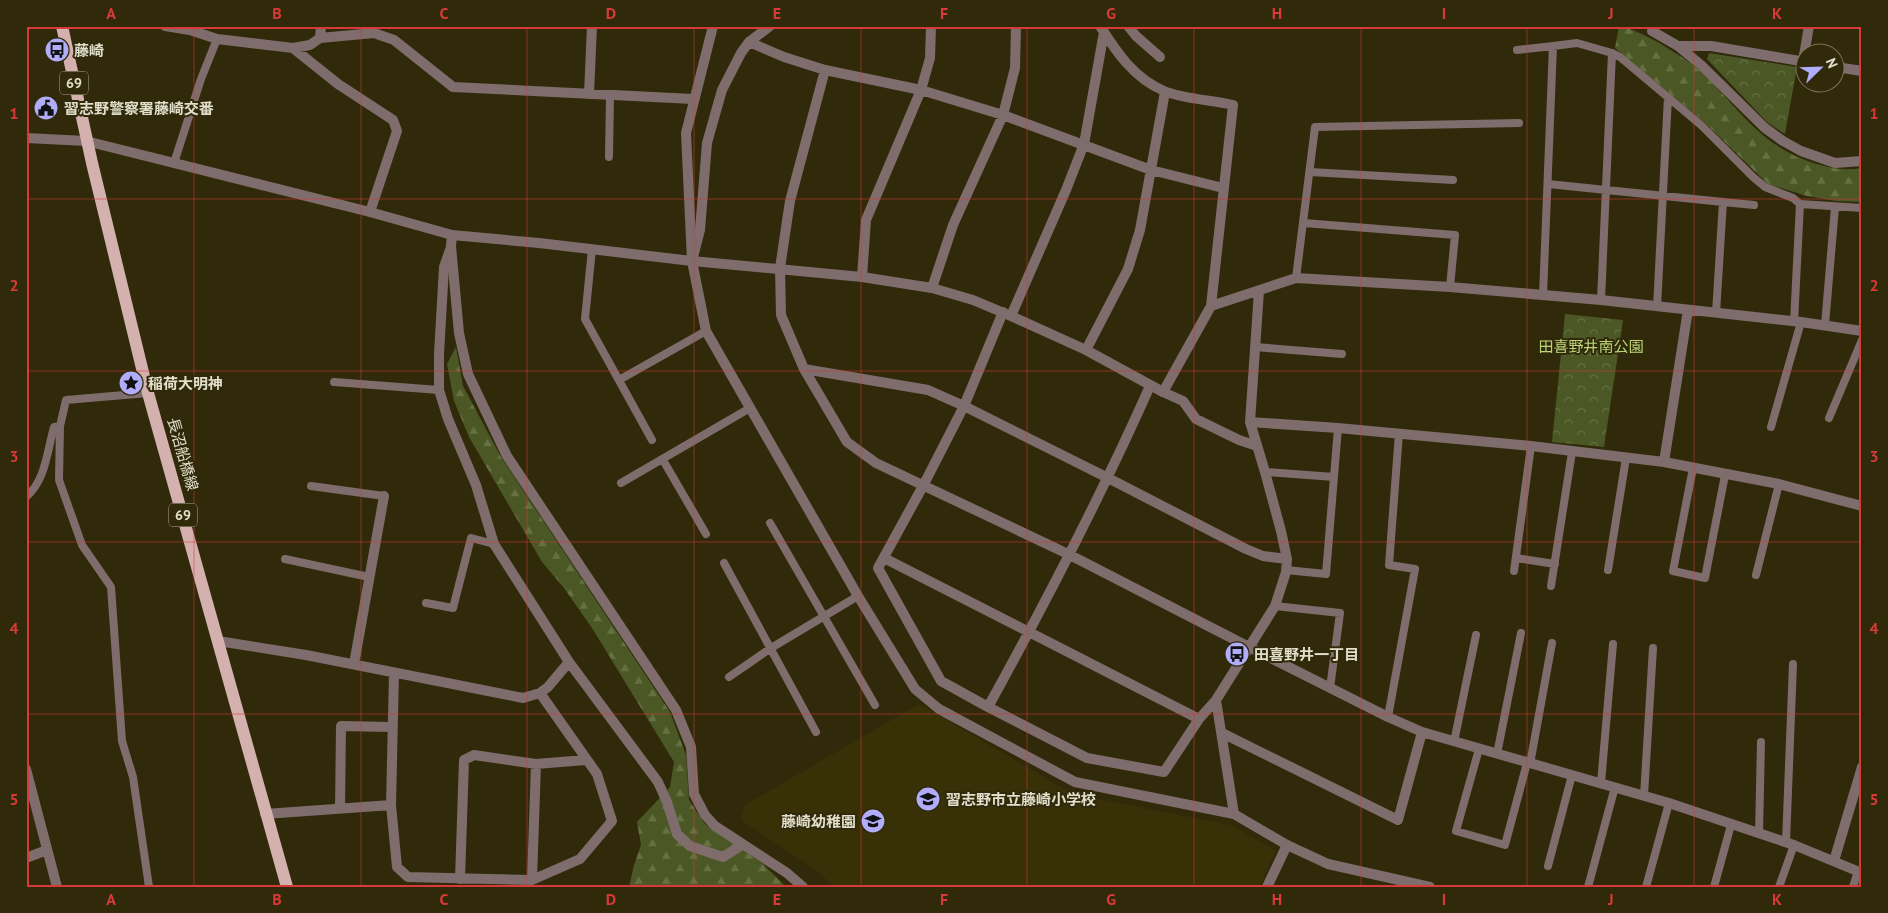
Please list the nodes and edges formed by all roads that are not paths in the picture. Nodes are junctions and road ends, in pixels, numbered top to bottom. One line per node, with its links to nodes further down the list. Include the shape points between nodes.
1 (62, 26): 36 (main road, 長沼船橋線 / 69)
2 (165, 26): 14 (street)
3 (321, 26): 13 (street)
4 (592, 26): 29 (street)
5 (713, 26): 32 (street)
6 (770, 26): 15 (street)
7 (931, 26): 27 (street, via 930,58)
8 (1016, 26): 33 (street, via 1016,68)
9 (1128, 26): 22 (street)
10 (1653, 26): 18 (street, via 1652,31)
11 (1809, 26): 16 (street)
12 (1102, 29): 28 (street, via 1137,76); 37 (street)
13 (320, 38): 19 (street, via 310,46); 29 (street, via 374,33 394,40 453,87)
14 (217, 39): 19 (street); 40 (lane)
15 (749, 42): 25 (street); 58 (street, via 722,90 707,143 700,230)
16 (1807, 42)
17 (1553, 46): 20 (lane); 21 (lane, via 1577,44); 44 (lane)
18 (1678, 46): 23 (street, via 1711,46); 39 (street, via 1702,65 1765,128 1789,144 1835,163)
19 (293, 48): 53 (street, via 338,84 392,120 397,131)
20 (1517, 50)
21 (1612, 53): 31 (lane); 46 (lane)
22 (1160, 57)
23 (1796, 61)
24 (1846, 69): 26 (street)
25 (825, 70): 27 (street); 59 (street, via 790,201)
26 (1862, 71)
27 (921, 90): 33 (street); 60 (street, via 866,220)
28 (1165, 92): 41 (street); 45 (street, via 1233,105)
29 (589, 94): 30 (street)
30 (610, 95): 32 (street); 38 (lane)
31 (1668, 97): 47 (lane); 50 (lane, via 1752,177)
32 (693, 99): 58 (street, via 686,133)
33 (1002, 115): 37 (street); 63 (street, via 954,225)
34 (1519, 122): 42 (lane, via 1315,127)
35 (26, 138): 36 (street)
36 (86, 141): 40 (street); 86 (main road, 長沼船橋線 / 69)
37 (1084, 144): 41 (street); 71 (street, via 1066,190)
38 (609, 156)
39 (1862, 161)
40 (174, 163): 53 (street)
41 (1151, 170): 45 (street); 78 (street, via 1140,230 1128,269)
42 (1310, 172): 43 (lane); 54 (lane)
43 (1453, 180)
44 (1548, 184): 46 (lane); 65 (lane)
45 (1223, 188): 67 (street)
46 (1605, 190): 47 (lane); 66 (lane)
47 (1663, 195): 48 (lane); 68 (lane)
48 (1724, 202): 49 (lane); 70 (lane)
49 (1754, 204)
50 (1800, 204): 51 (lane); 72 (lane)
51 (1835, 207): 52 (lane); 73 (lane)
52 (1862, 208)
53 (370, 212): 55 (street)
54 (1304, 223): 61 (lane); 62 (lane, via 1455,235)
55 (452, 235): 56 (street); 57 (street)
56 (451, 246): 84 (street, via 444,267); 180 (street, via 459,333 468,374 507,456 676,710 691,747 694,794 705,814 715,826)
57 (592, 250): 58 (street); 81 (lane, via 585,319)
58 (692, 262): 59 (street); 74 (street)
59 (780, 268): 60 (street); 80 (street, via 781,315)
60 (862, 277): 63 (street)
61 (1296, 278): 62 (street); 64 (street)
62 (1450, 287): 65 (street)
63 (932, 288): 71 (street)
64 (1259, 291): 67 (street); 77 (street)
65 (1543, 295): 66 (street)
66 (1601, 300): 68 (street)
67 (1211, 306): 85 (street)
68 (1657, 307): 69 (street)
69 (1688, 310): 70 (street); 101 (street)
70 (1716, 313): 72 (street)
71 (1007, 314): 78 (street); 87 (street)
72 (1797, 322): 73 (street); 92 (lane)
73 (1825, 325): 75 (street)
74 (706, 331): 81 (lane); 88 (street)
75 (1862, 331)
76 (1862, 340): 89 (lane)
77 (1255, 347): 79 (lane); 90 (street)
78 (1086, 350): 83 (street)
79 (1342, 354)
80 (804, 369): 87 (street, via 928,390); 110 (street, via 846,442 876,464)
81 (619, 380): 95 (lane)
82 (334, 382): 84 (lane)
83 (1150, 386): 85 (street); 106 (street)
84 (439, 390): 116 (street, via 476,485)
85 (1163, 392): 96 (street, via 1183,401 1196,419)
86 (148, 393): 91 (lane, via 66,400); 137 (main road, 長沼船橋線 / 69)
87 (964, 406): 106 (street); 110 (street)
88 (750, 408): 100 (lane); 130 (street)
89 (1829, 418)
90 (1250, 422): 93 (street); 96 (street)
91 (60, 426): 112 (lane, via 54,427 44,470 35,489); 191 (lane, via 59,480 82,545 110,587 122,740 133,777)
92 (1771, 427)
93 (1338, 428): 94 (street); 105 (lane)
94 (1399, 433): 97 (street); 153 (lane, via 1389,565 1415,569)
95 (652, 440)
96 (1257, 446): 103 (street)
97 (1531, 446): 98 (street); 119 (lane)
98 (1572, 452): 99 (street); 123 (lane)
99 (1626, 458): 101 (street); 125 (lane)
100 (663, 460): 107 (lane); 115 (lane)
101 (1664, 462): 102 (street)
102 (1693, 468): 104 (street); 104 (lane, via 1673,571 1705,578)
103 (1265, 472): 105 (lane); 121 (street)
104 (1726, 475): 108 (street)
105 (1334, 477): 124 (lane, via 1326,574)
106 (1108, 478): 117 (street); 121 (street, via 1246,549 1263,556)
107 (621, 483)
108 (1779, 484): 113 (street); 127 (lane)
109 (311, 486): 111 (lane)
110 (923, 486): 117 (street); 118 (street)
111 (384, 496): 128 (street)
112 (26, 497)
113 (1862, 506)
114 (770, 523): 133 (lane)
115 (706, 534)
116 (494, 544): 131 (lane, via 471,538 453,608); 143 (street)
117 (1068, 554): 134 (street); 140 (street)
118 (884, 558): 134 (street); 152 (street, via 878,568 941,681)
119 (1516, 558): 123 (lane); 126 (lane)
120 (285, 559): 128 (lane)
121 (1286, 559): 124 (street)
122 (724, 563): 141 (lane)
123 (1555, 564): 129 (lane)
124 (1286, 570): 132 (street)
125 (1608, 570)
126 (1514, 571)
127 (1756, 575)
128 (370, 576): 144 (street)
129 (1551, 586)
130 (858, 596): 133 (lane); 176 (street, via 915,689 939,709 1075,782)
131 (426, 603)
132 (1275, 606): 140 (street); 148 (lane, via 1340,613)
133 (823, 617): 141 (lane); 151 (lane)
134 (1029, 632): 152 (street); 154 (street)
135 (1521, 633): 162 (lane)
136 (1476, 635): 159 (lane)
137 (218, 641): 144 (street); 175 (main road, 長沼船橋線 / 69)
138 (1552, 644): 165 (lane)
139 (1613, 644): 169 (lane)
140 (1249, 647): 148 (street); 150 (street)
141 (771, 648): 147 (lane); 156 (lane)
142 (1653, 648): 171 (lane)
143 (569, 662): 149 (street); 180 (street, via 658,782 677,834 690,846 723,857)
144 (354, 664): 146 (street)
145 (1793, 664): 179 (lane)
146 (394, 673): 149 (street, via 523,698); 155 (street)
147 (729, 677)
148 (1330, 688): 153 (street)
149 (540, 693): 163 (street)
150 (1216, 700): 154 (street); 157 (street)
151 (874, 705)
152 (988, 707): 154 (street, via 1087,758 1164,772)
153 (1388, 717): 158 (street)
154 (1199, 719)
155 (392, 727): 173 (street); 174 (street, via 341,726)
156 (816, 732)
157 (1222, 732): 158 (street, via 1398,820); 176 (street)
158 (1422, 732): 159 (street)
159 (1454, 742): 161 (street)
160 (1761, 742): 178 (lane)
161 (1479, 749): 162 (street); 165 (lane, via 1456,831 1505,845)
162 (1497, 754): 165 (street)
163 (586, 760): 164 (street); 188 (street, via 597,774 612,821 580,858)
164 (536, 764): 187 (street, via 474,755 464,760); 188 (street)
165 (1529, 764): 167 (street)
166 (1862, 767): 184 (street)
167 (1572, 775): 169 (street); 185 (lane)
168 (27, 776): 182 (street)
169 (1601, 783): 170 (street)
170 (1615, 787): 171 (street); 196 (lane)
171 (1644, 796): 172 (street)
172 (1669, 804): 177 (street); 197 (lane)
173 (391, 805): 174 (street); 187 (street, via 397,866 408,877)
174 (340, 809): 175 (street)
175 (265, 814): 192 (main road, 長沼船橋線 / 69)
176 (1234, 814): 181 (street)
177 (1731, 825): 178 (street); 198 (lane)
178 (1759, 834): 179 (street)
179 (1790, 844): 184 (street); 199 (lane)
180 (742, 845): 193 (street)
181 (1287, 845): 189 (street, via 1328,864); 194 (street)
182 (47, 850): 183 (street); 190 (street)
183 (26, 858)
184 (1834, 862): 186 (street)
185 (1548, 866)
186 (1860, 872): 200 (lane)
187 (460, 879): 188 (street)
188 (532, 880)
189 (1394, 883): 195 (street)
190 (57, 887)
191 (149, 887)
192 (287, 887)
193 (803, 887)
194 (1267, 887)
195 (1430, 887)
196 (1588, 887)
197 (1646, 887)
198 (1714, 887)
199 (1779, 887)
200 (1853, 887)

